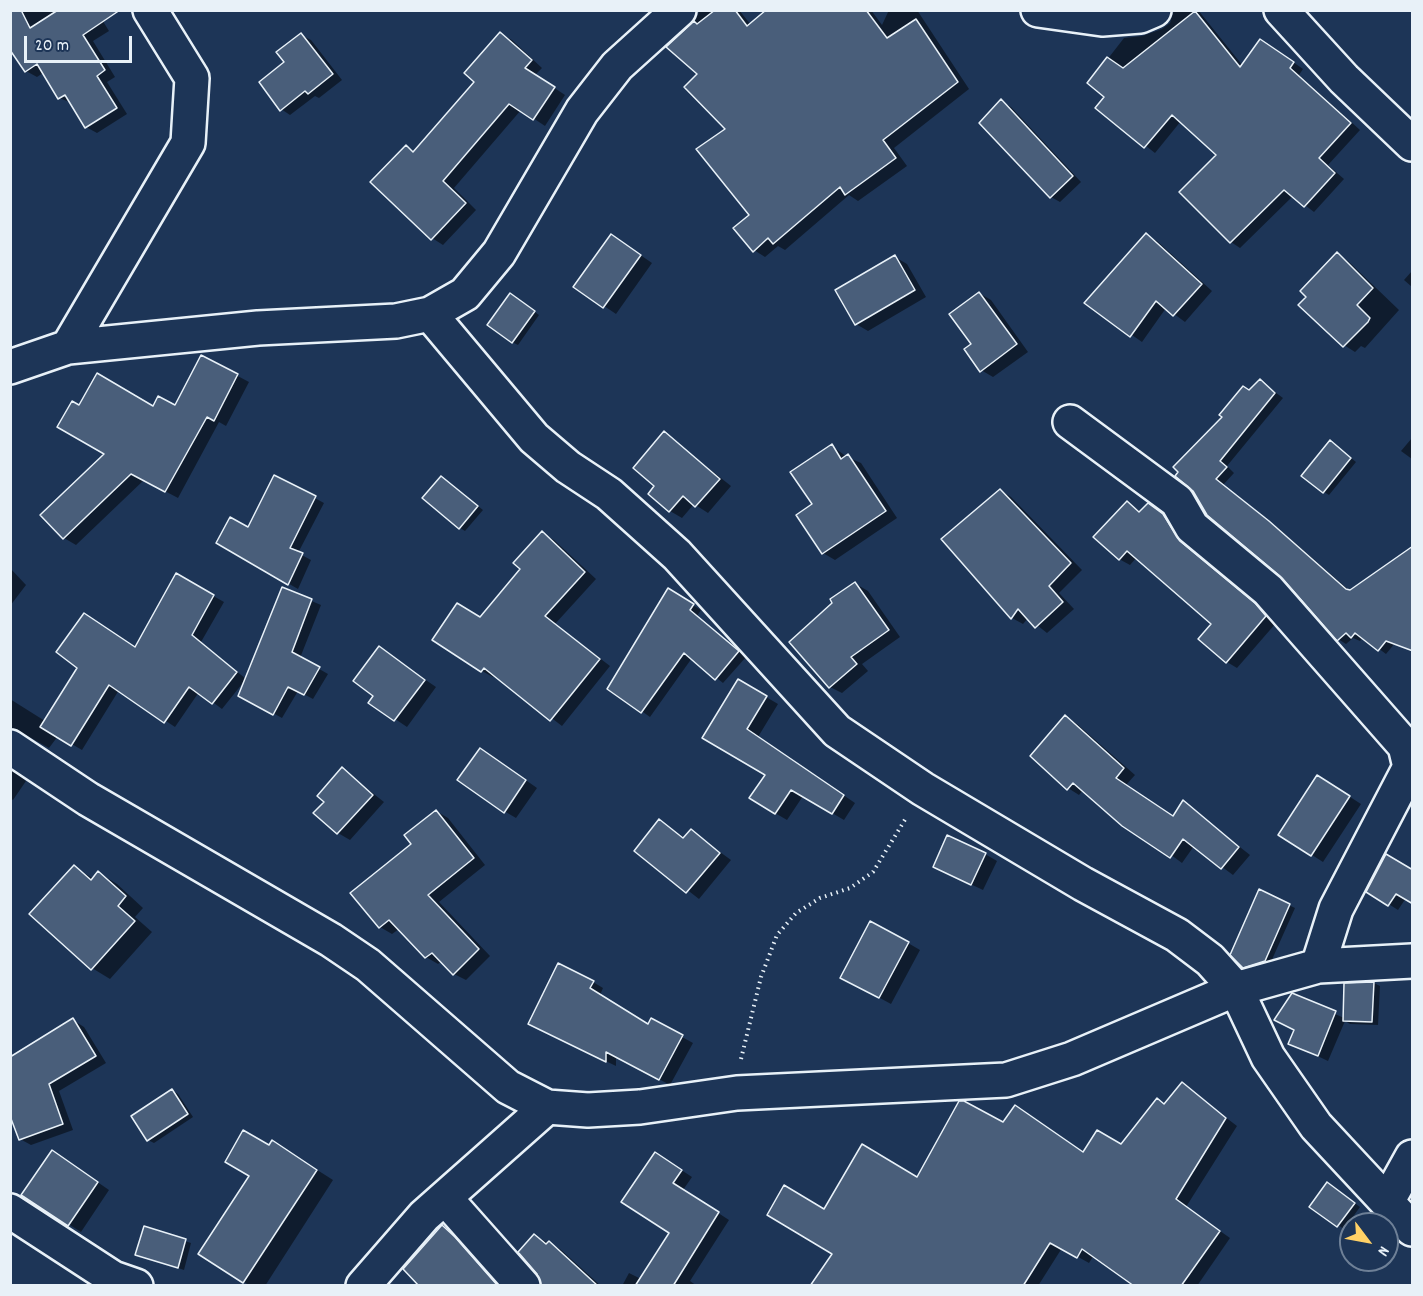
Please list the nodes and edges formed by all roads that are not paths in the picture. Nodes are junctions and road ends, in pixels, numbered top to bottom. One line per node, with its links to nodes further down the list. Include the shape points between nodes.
1 (150, 10): 8 (street, via 192,78 188,143)
2 (679, 10): 7 (street, via 617,66 582,111 499,253 465,294)
3 (1038, 10): 4 (street, via 1102,19 1140,16)
4 (1154, 10)
5 (1281, 10): 6 (street, via 1344,79)
6 (1413, 144)
7 (430, 314): 8 (street, via 396,321 258,328); 14 (street, via 534,438 609,494 677,555 837,731 923,789 1177,935 1210,960)
8 (68, 347): 9 (street)
9 (10, 367)
10 (1070, 422): 13 (street, via 1177,501 1192,527 1268,590 1405,746 1410,767 1336,909)
11 (10, 747): 15 (street, via 88,799 331,939 368,965 508,1087)
12 (1413, 961): 13 (street)
13 (1318, 966): 14 (street)
14 (1236, 989): 15 (street, via 1072,1059 1006,1080 737,1093 640,1107); 18 (street, via 1268,1057 1309,1116)
15 (547, 1107): 17 (street)
16 (1413, 1157): 18 (street)
17 (445, 1198): 22 (street); 23 (street)
18 (1387, 1202): 20 (street)
19 (10, 1211): 21 (street, via 113,1278)
20 (1413, 1229)
21 (136, 1286)
22 (363, 1286)
23 (522, 1286)

